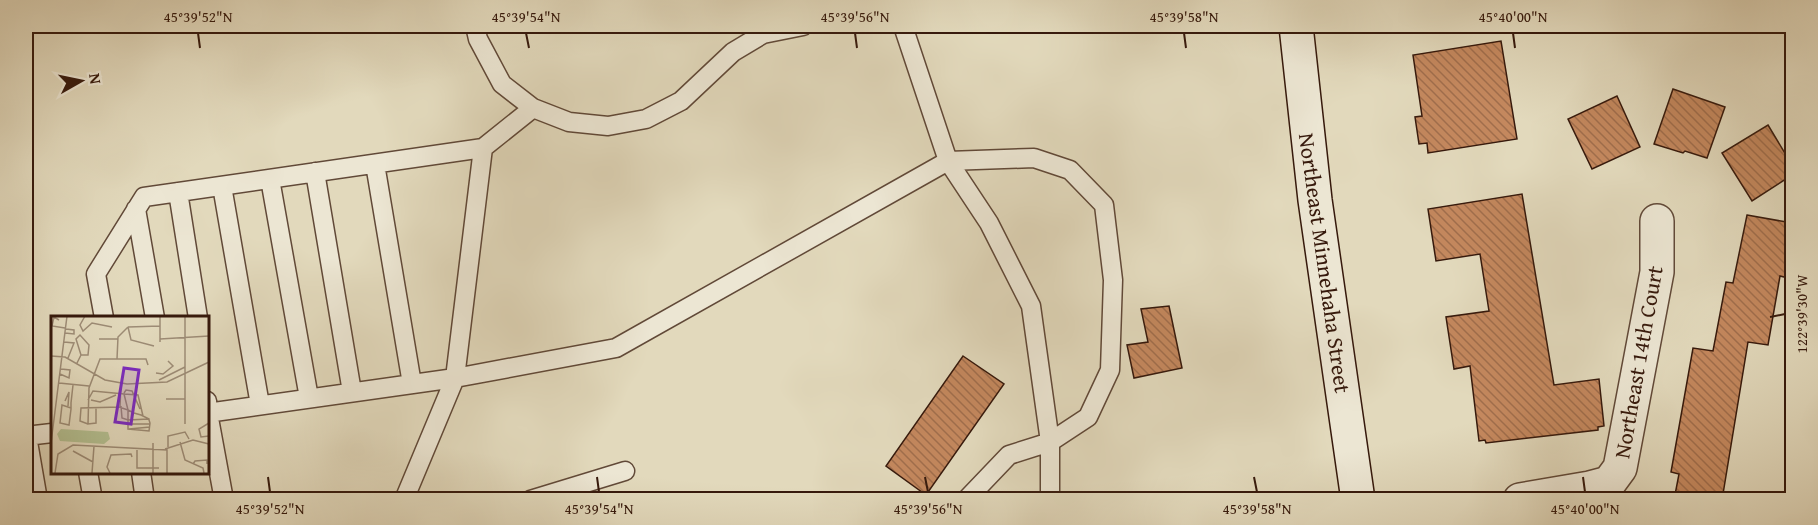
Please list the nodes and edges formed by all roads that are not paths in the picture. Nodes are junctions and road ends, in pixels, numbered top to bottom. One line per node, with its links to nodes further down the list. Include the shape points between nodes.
1 (476, 26): 5 (lane, via 478,39 502,84)
2 (803, 26): 5 (lane, via 763,34 734,52 681,101 646,119 608,126 569,122)
3 (903, 26): 7 (lane)
4 (1296, 26): 39 (main road, Northeast Minnehaha Street, via 1315,200)
5 (533, 108): 6 (lane)
6 (483, 148): 8 (lane); 18 (lane)
7 (948, 161): 18 (lane, via 616,348); 27 (lane, via 989,223 1031,306); 27 (lane, via 1034,158 1070,170 1104,205 1113,280 1110,370 1088,417)
8 (375, 164): 9 (lane); 19 (lane)
9 (315, 172): 10 (lane); 20 (lane)
10 (270, 179): 11 (lane); 21 (lane)
11 (222, 186): 12 (lane); 22 (lane)
12 (178, 192): 13 (lane, via 144,197); 17 (lane)
13 (136, 209): 15 (lane, via 96,274); 16 (lane)
14 (1657, 220): 40 (main road, Northeast 14th Court, via 1657,272 1620,468 1609,483)
15 (104, 316)
16 (155, 316)
17 (198, 316)
18 (455, 378): 19 (lane); 35 (lane)
19 (412, 384): 20 (lane)
20 (352, 392): 21 (lane)
21 (309, 398): 22 (lane)
22 (260, 405): 23 (lane)
23 (208, 413)
24 (208, 418): 34 (lane)
25 (51, 433): 26 (lane)
26 (26, 436): 31 (lane)
27 (1050, 442): 37 (lane, via 1009,455); 38 (lane)
28 (625, 471): 36 (lane)
29 (88, 474): 32 (lane)
30 (141, 474): 33 (lane)
31 (38, 500)
32 (93, 500)
33 (145, 500)
34 (224, 500)
35 (404, 500)
36 (530, 500)
37 (966, 500)
38 (1050, 500)
39 (1358, 500)
40 (1520, 500)

